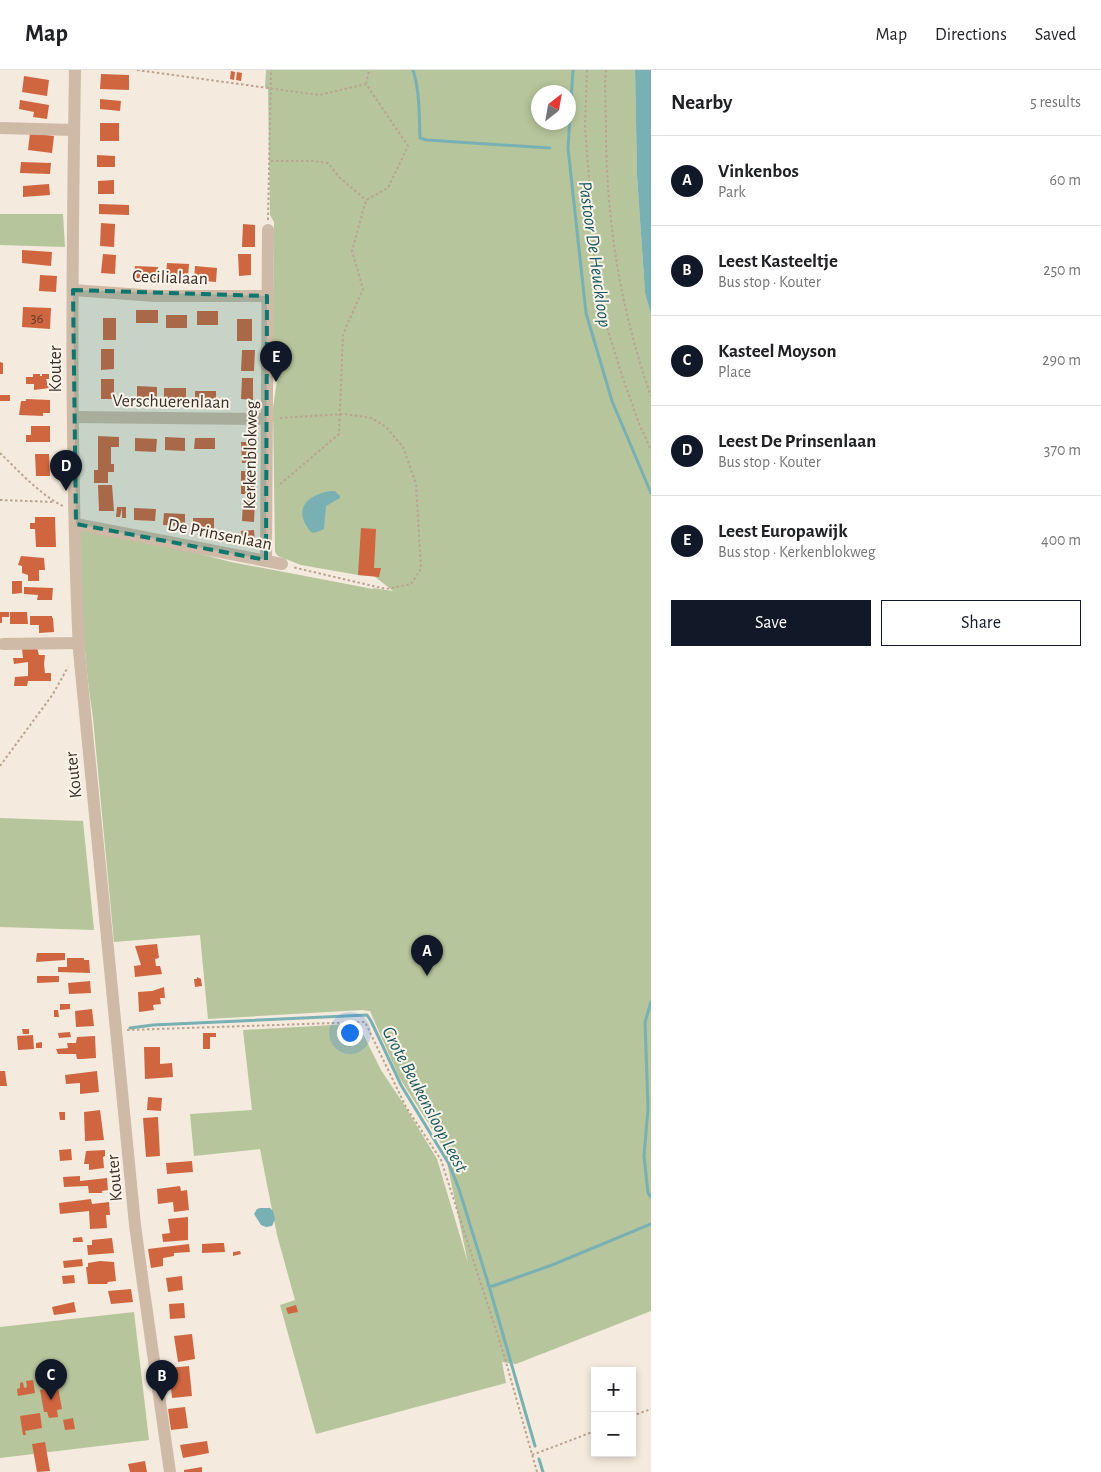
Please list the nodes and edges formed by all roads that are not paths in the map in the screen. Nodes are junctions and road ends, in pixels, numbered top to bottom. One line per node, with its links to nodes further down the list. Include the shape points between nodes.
1 (75, 70): 3 (street, Kouter)
2 (0, 128): 3 (street)
3 (74, 130): 5 (street, Kouter)
4 (268, 230): 6 (street, Kerkenblokweg)
5 (73, 290): 6 (street, Cecilialaan, via 156,296); 7 (street, Kouter)
6 (267, 296): 8 (street, Kerkenblokweg)
7 (73, 417): 8 (street, Verschuerenlaan); 9 (street, Kouter)
8 (268, 419): 10 (street, Kerkenblokweg)
9 (76, 524): 10 (street, De Prinsenlaan); 13 (street, Kouter)
10 (266, 560): 11 (street, De Prinsenlaan)
11 (282, 564)
12 (3, 644): 13 (street)
13 (79, 644): 14 (street, Kouter, via 141,1274)
14 (170, 1472)

